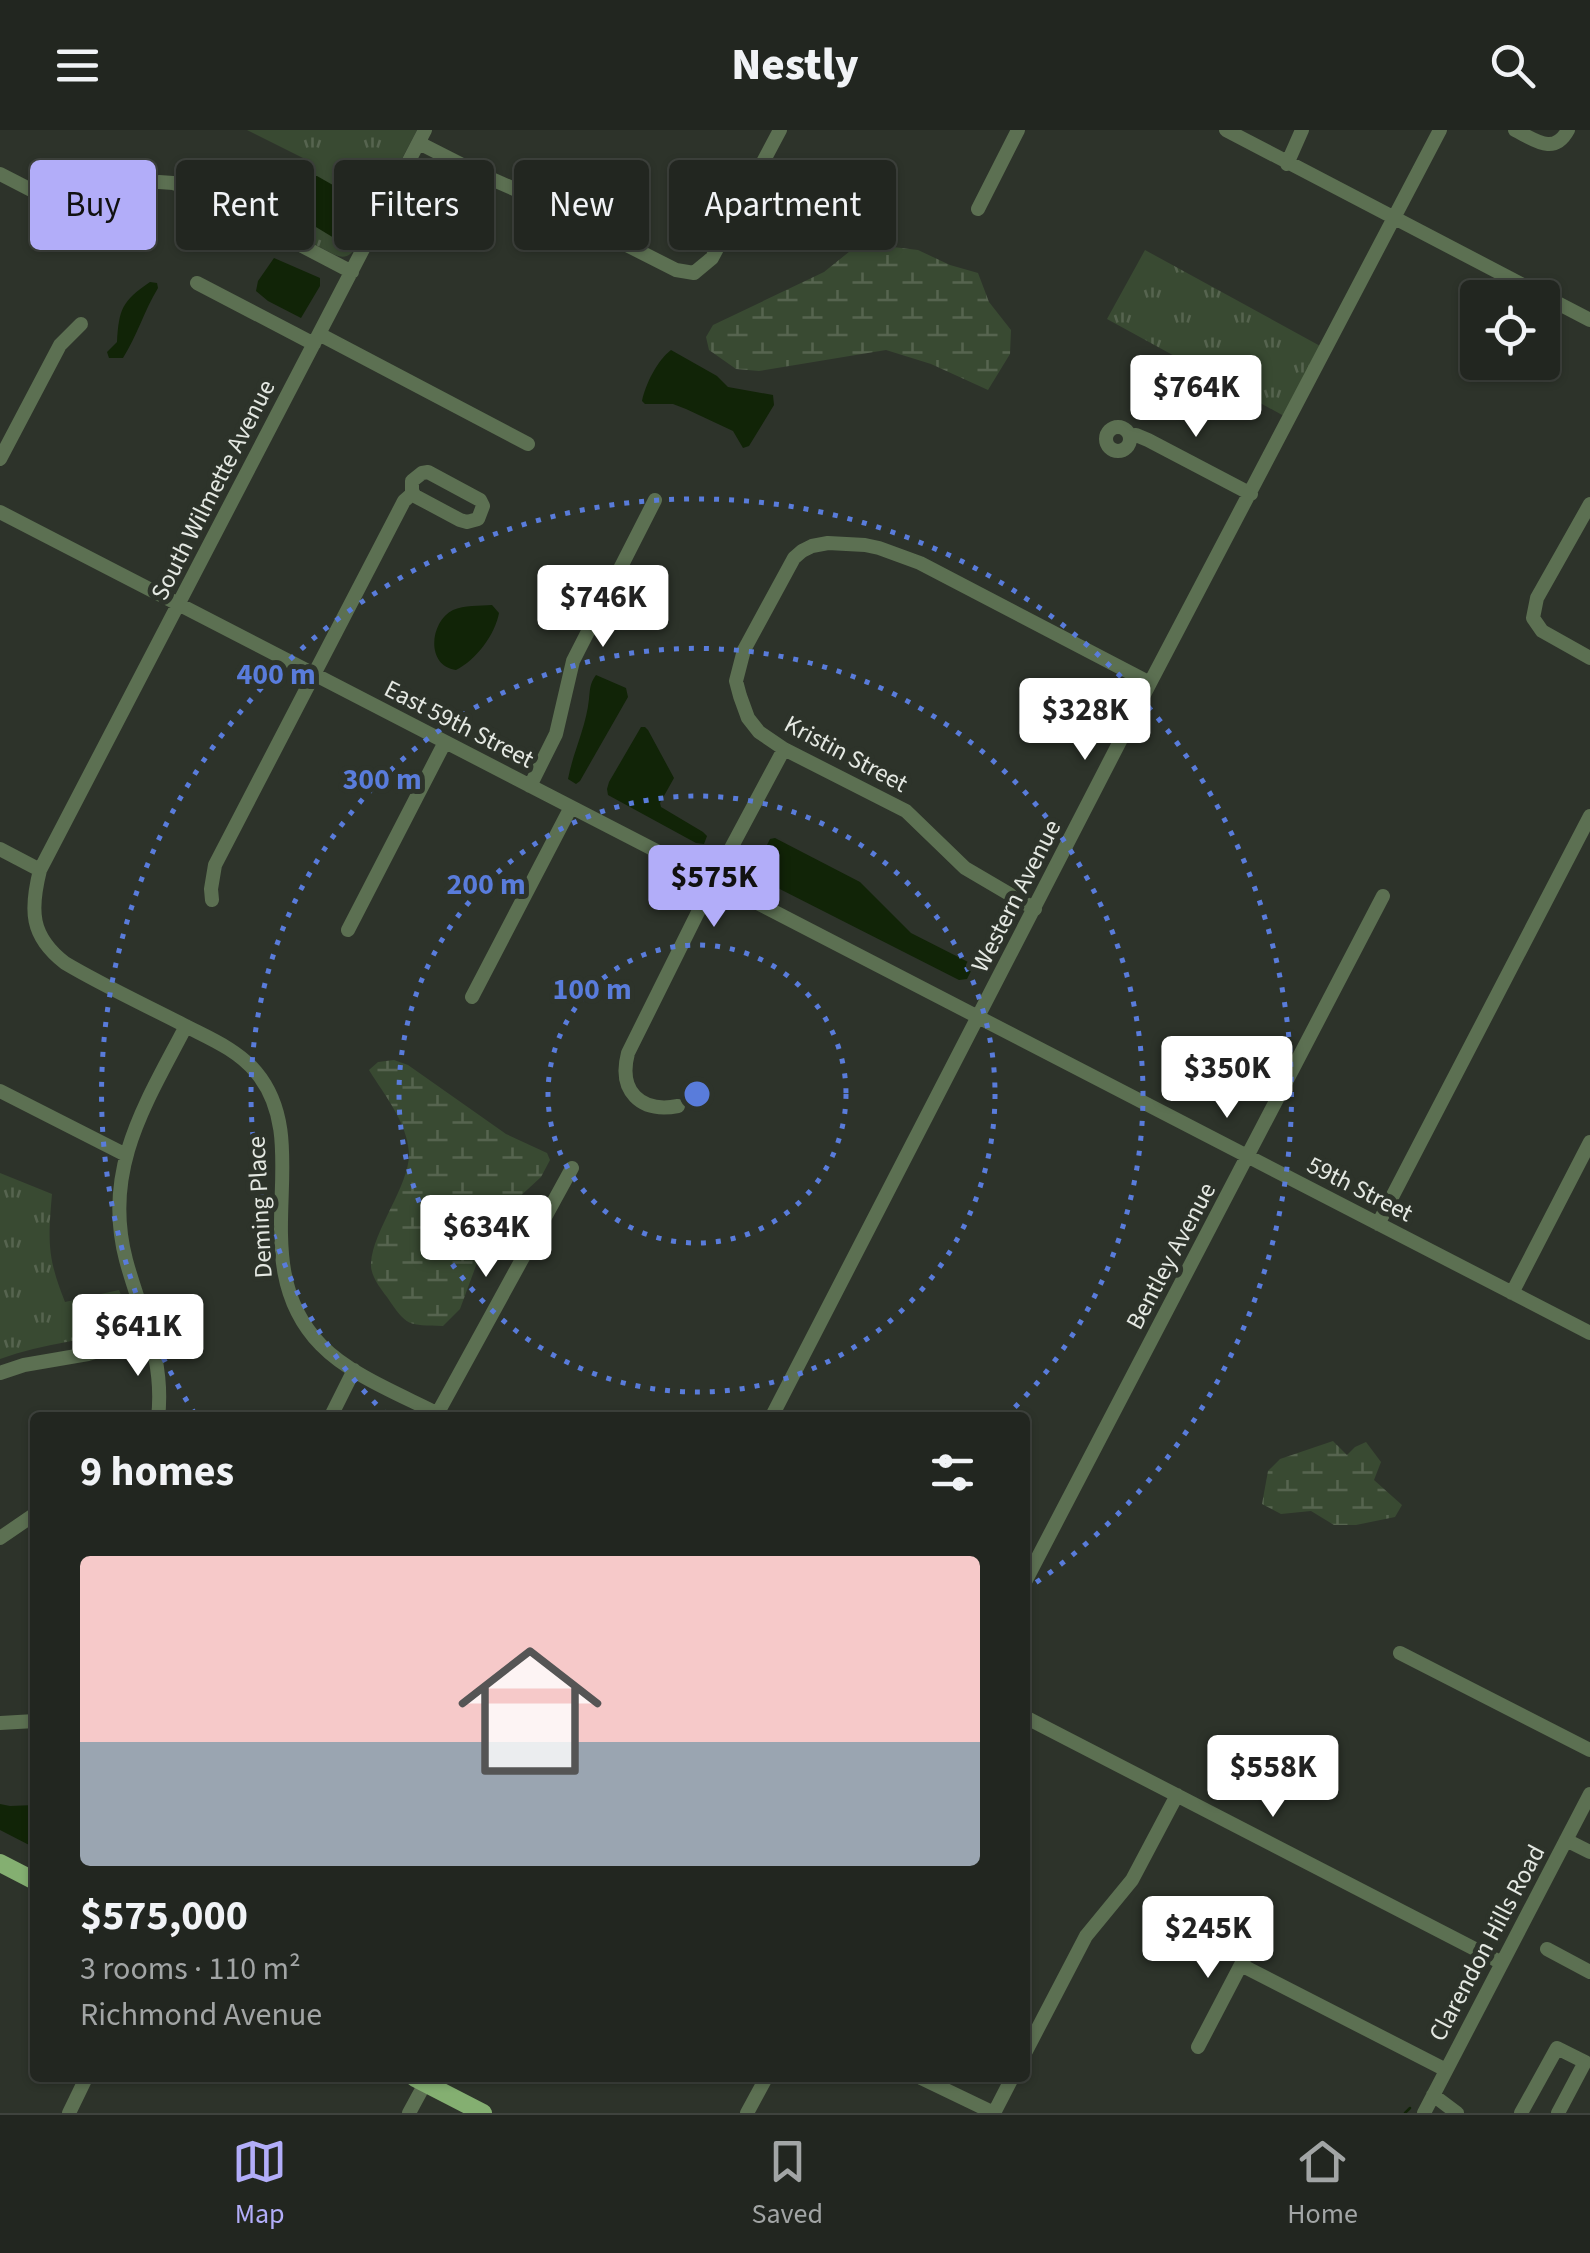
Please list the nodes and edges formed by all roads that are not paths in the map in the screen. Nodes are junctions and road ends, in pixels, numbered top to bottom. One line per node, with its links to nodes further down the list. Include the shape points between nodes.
1 (780, 130): 8 (street, via 709,263 694,272 676,270 480,174)
2 (1018, 130): 13 (street)
3 (1226, 130): 9 (street)
4 (1302, 130): 9 (street)
5 (1440, 130): 14 (street, Western Avenue)
6 (1515, 130): 7 (street, via 1552,145)
7 (1568, 130)
8 (422, 136): 15 (street, South Wilmette Avenue)
9 (1287, 164): 14 (street)
10 (0, 174): 12 (street)
11 (160, 182): 15 (street, via 192,189)
12 (30, 189)
13 (978, 208)
14 (1394, 219): 17 (street); 24 (street, Western Avenue)
15 (352, 272): 19 (street, South Wilmette Avenue)
16 (197, 282): 19 (street)
17 (1590, 320)
18 (81, 324): 22 (street, via 60,345)
19 (317, 339): 21 (street); 28 (street, South Wilmette Avenue)
20 (1130, 436): 24 (street)
21 (528, 444)
22 (0, 460)
23 (413, 493): 23 (street, via 466,522 482,513 474,495 428,472 412,481); 30 (street)
24 (1250, 494): 31 (street, Western Avenue)
25 (654, 500): 34 (street, via 573,662 556,734)
26 (1590, 504): 29 (street, via 1537,598 1533,618 1542,631)
27 (0, 512): 28 (street, East 59th Street)
28 (179, 604): 30 (street, East 59th Street); 38 (street, South Wilmette Avenue)
29 (1590, 658)
30 (314, 674): 32 (street, East 59th Street); 41 (street, via 216,865)
31 (1150, 683): 33 (street, Kristin Street, via 903,556 828,543 794,558 744,650 736,681 748,718); 42 (street, Western Avenue)
32 (445, 742): 34 (street, East 59th Street); 43 (street)
33 (784, 748): 39 (street); 42 (street, Kristin Street, via 906,811 965,868)
34 (530, 786): 35 (street, East 59th Street)
35 (571, 806): 39 (street, East 59th Street); 45 (street)
36 (1590, 816): 54 (street)
37 (0, 850): 38 (street)
38 (40, 870): 47 (street, Deming Place, via 35,923 56,956)
39 (714, 880): 44 (street, East 59th Street); 49 (street, via 624,1066 640,1102)
40 (1384, 896): 52 (street, Bentley Avenue)
41 (212, 900)
42 (1035, 909): 46 (street, Western Avenue)
43 (348, 930)
44 (844, 948): 46 (street, 59th Street)
45 (472, 997)
46 (978, 1017): 52 (street, 59th Street); 64 (street, Western Avenue)
47 (186, 1026): 51 (street); 58 (street, Deming Place, via 242,1058 267,1088 280,1134 285,1284 310,1333)
48 (0, 1091): 51 (street)
49 (678, 1106)
50 (1590, 1142): 55 (street)
51 (126, 1155): 57 (street, via 121,1233)
52 (1248, 1157): 54 (street, 59th Street); 67 (street, Bentley Avenue)
53 (572, 1168): 63 (street)
54 (1378, 1224): 55 (street, 59th Street)
55 (1512, 1292): 56 (street, 59th Street)
56 (1590, 1333)
57 (150, 1336): 59 (street); 60 (street, via 160,1380)
58 (354, 1370): 61 (street); 62 (street, Deming Place)
59 (0, 1373)
60 (158, 1412)
61 (333, 1412)
62 (432, 1412)
63 (441, 1412)
64 (774, 1412)
65 (30, 1517): 66 (street)
66 (0, 1538)
67 (1030, 1572)
68 (1400, 1654): 72 (street)
69 (1030, 1720): 74 (street)
70 (30, 1721): 71 (street)
71 (0, 1723)
72 (1590, 1750)
73 (1590, 1794): 75 (street, Clarendon Hills Road)
74 (1177, 1795): 81 (street); 84 (street, via 1132,1880 1086,1936)
75 (1566, 1840): 76 (street); 81 (street, Clarendon Hills Road)
76 (1590, 1852)
77 (0, 1863): 78 (main road)
78 (30, 1878)
79 (1256, 1936): 82 (street)
80 (1547, 1949): 83 (street)
81 (1502, 1963): 86 (street, Clarendon Hills Road)
82 (1241, 1965): 85 (street); 86 (street)
83 (1590, 1972)
84 (1030, 2043)
85 (1198, 2047)
86 (1446, 2070): 93 (street, Clarendon Hills Road)
87 (84, 2082): 94 (street)
88 (421, 2082): 95 (street)
89 (427, 2082): 96 (main road)
90 (764, 2082): 97 (street)
91 (929, 2082): 92 (street, via 994,2113)
92 (1010, 2082)
93 (1433, 2095): 98 (street, Clarendon Hills Road); 99 (street)
94 (69, 2113)
95 (409, 2113)
96 (483, 2113)
97 (748, 2113)
98 (1424, 2113)
99 (1457, 2113)
100 (1522, 2113): 101 (street, via 1556,2048 1584,2062)
101 (1558, 2113)

